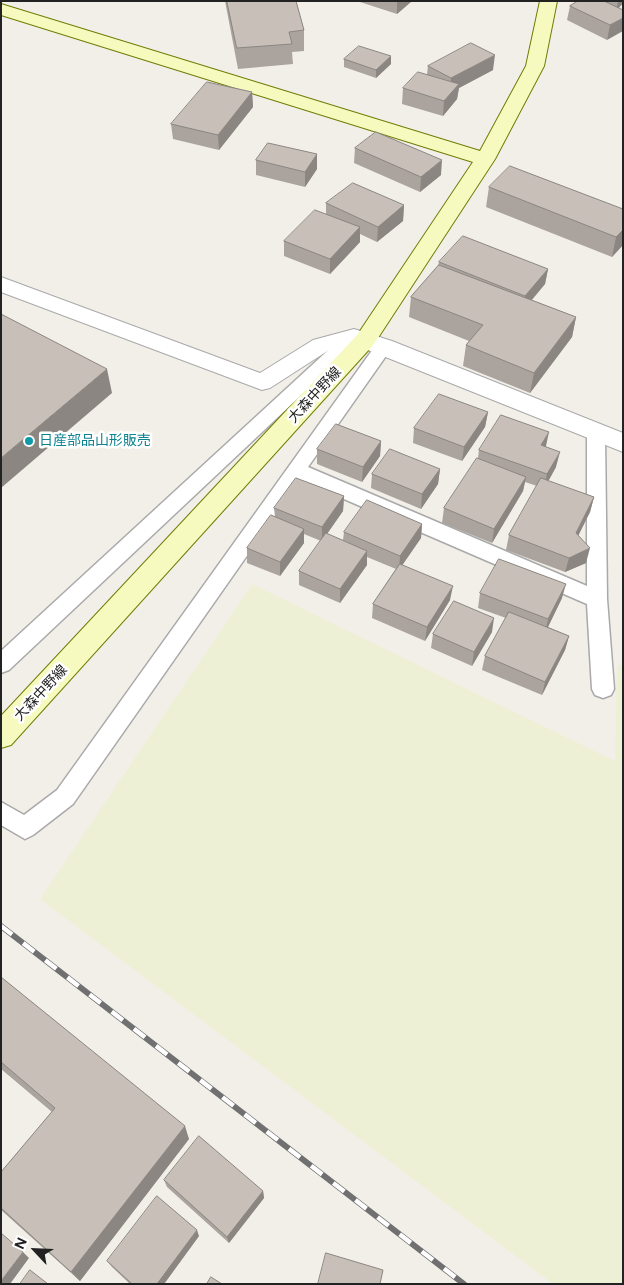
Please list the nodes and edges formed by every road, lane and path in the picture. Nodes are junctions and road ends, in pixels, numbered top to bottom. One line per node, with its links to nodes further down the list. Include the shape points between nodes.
1 (549, 1): 3 (main road, 大森中野線, via 535,66)
2 (1, 9): 3 (main road)
3 (485, 158): 5 (main road, 大森中野線)
4 (1, 284): 5 (street, via 262,382 321,345)
5 (368, 340): 6 (street); 8 (lane); 10 (lane); 12 (main road, 大森中野線)
6 (596, 434): 7 (street); 9 (lane)
7 (623, 443)
8 (296, 470): 9 (lane); 13 (lane, via 65,797 25,828)
9 (597, 599): 11 (lane)
10 (1, 664)
11 (603, 689)
12 (1, 736)
13 (1, 812)

